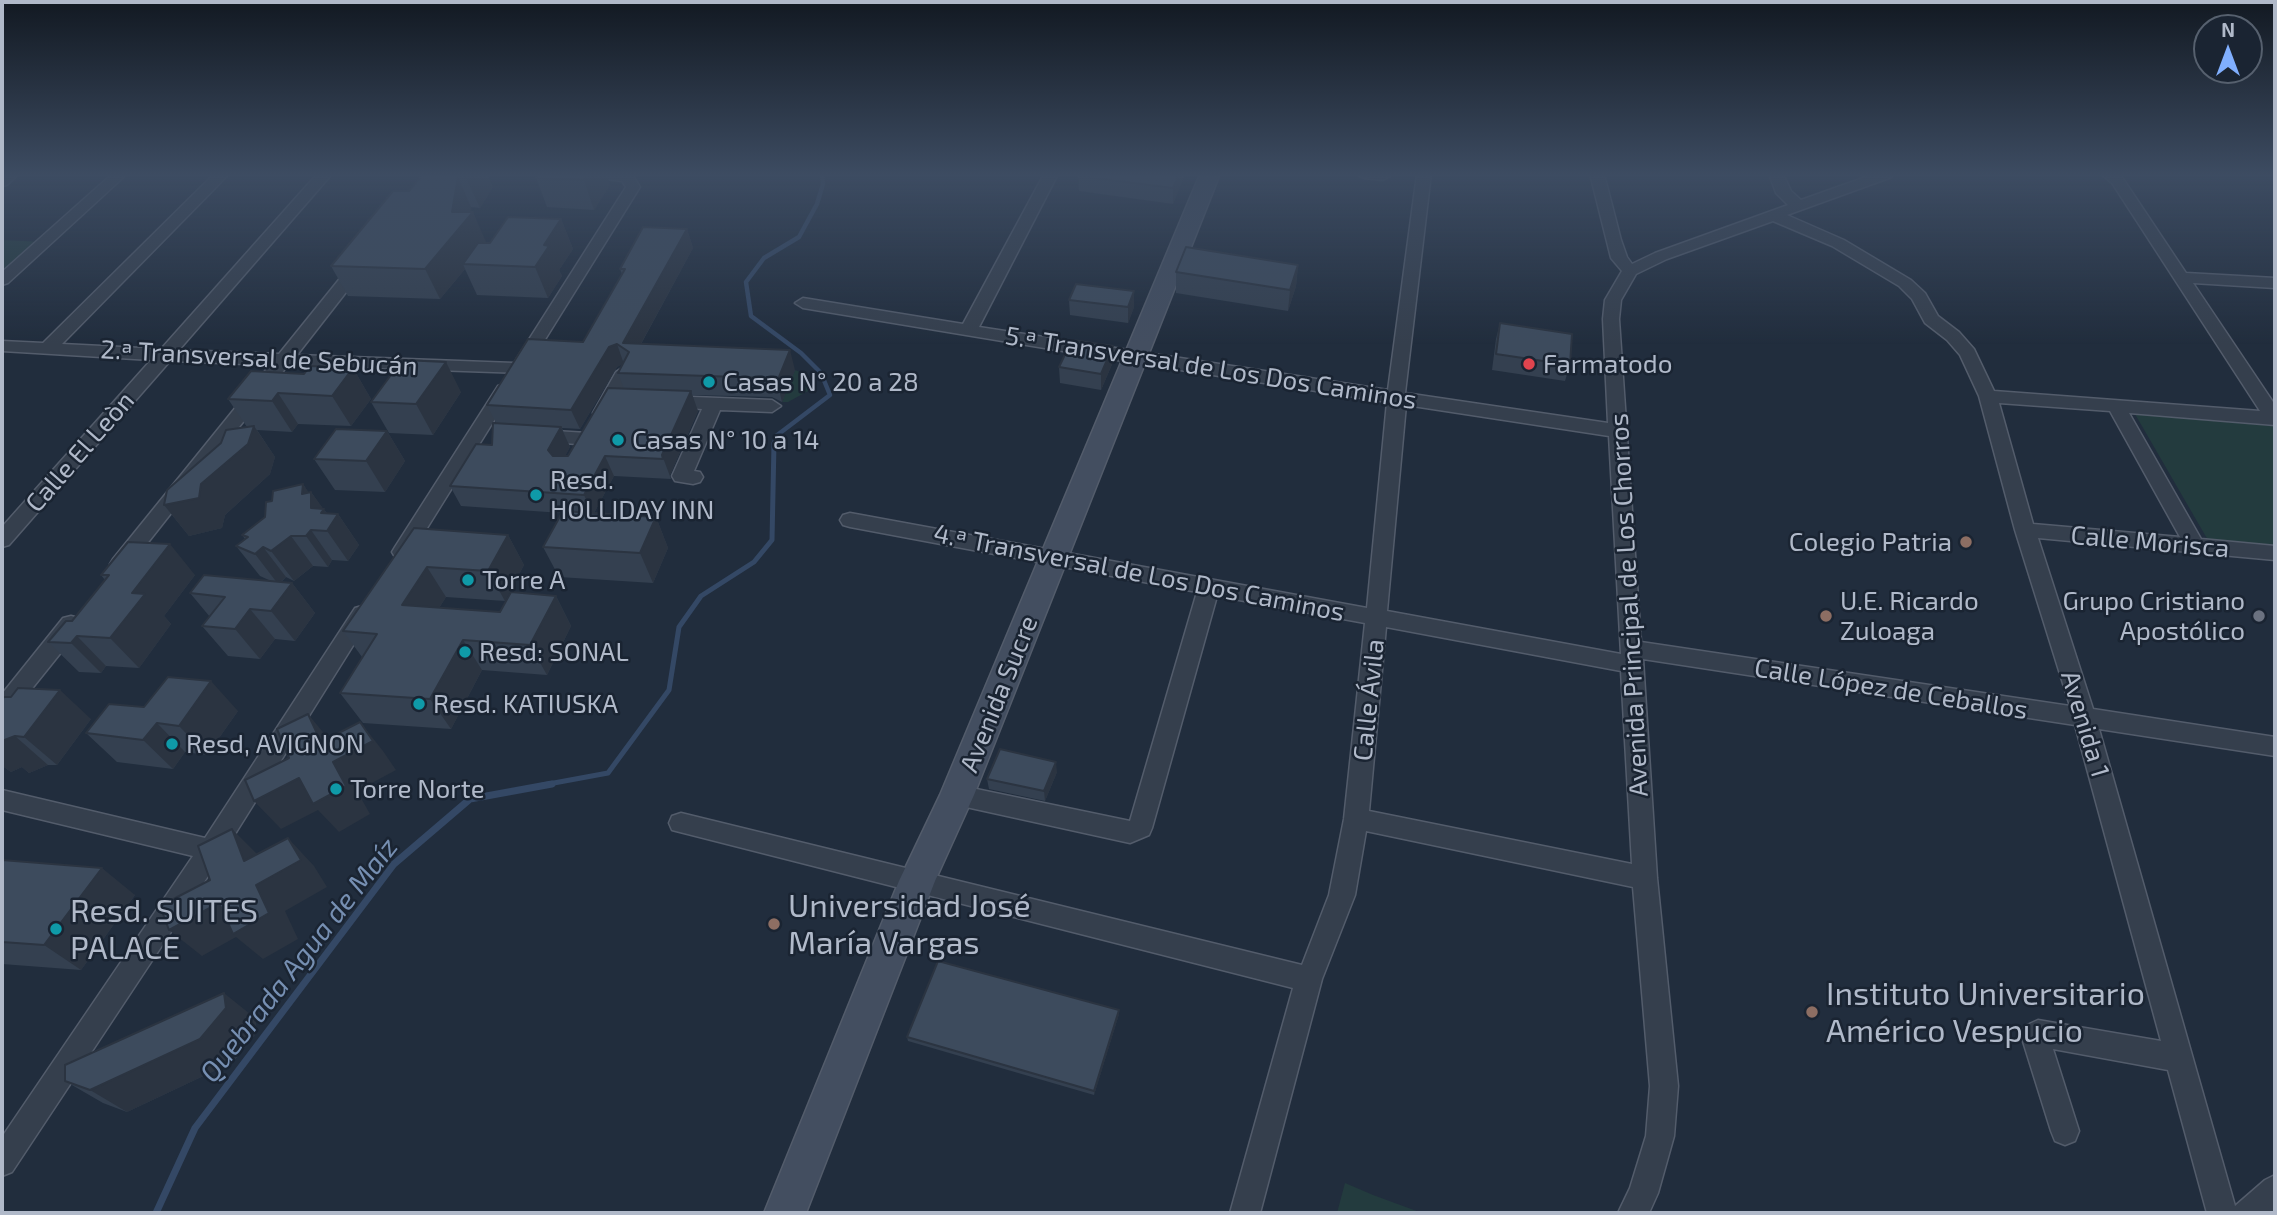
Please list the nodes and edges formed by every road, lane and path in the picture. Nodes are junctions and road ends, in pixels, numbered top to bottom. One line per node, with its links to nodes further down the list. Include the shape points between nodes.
1 (57, 231): 15 (street)
2 (165, 231): 20 (street)
3 (275, 231): 21 (street, Calle El Leòn)
4 (604, 231): 24 (street)
5 (1021, 231): 18 (street)
6 (1187, 231): 22 (main road, Avenida Sucre)
7 (1417, 231): 26 (street, Calle Ávila)
8 (1611, 231): 13 (street, via 1619,258)
9 (1730, 231): 13 (street)
10 (1809, 231): 27 (street, Avenida 1, via 1905,283 1931,319 1968,353)
11 (2150, 231): 14 (street)
12 (370, 251): 23 (street)
13 (1630, 271): 34 (street, Avenida Principal de Los Chorros, via 1613,300 1611,319)
14 (2179, 276): 16 (street); 29 (street)
15 (2, 280)
16 (2275, 283)
17 (803, 303): 18 (street, 5.ª Transversal de Los Dos Caminos)
18 (969, 330): 22 (street, 5.ª Transversal de Los Dos Caminos)
19 (2, 346): 20 (street, 2.ª Transversal de Sebucán)
20 (48, 348): 21 (street, 2.ª Transversal de Sebucán)
21 (165, 355): 23 (street, 2.ª Transversal de Sebucán); 41 (street, Calle El Leòn)
22 (1135, 358): 26 (street, 5.ª Transversal de Los Dos Caminos); 44 (main road, Avenida Sucre)
23 (284, 360): 24 (street, 2.ª Transversal de Sebucán); 46 (street)
24 (517, 369): 45 (street, via 486,433)
25 (625, 372): 28 (street)
26 (1396, 396): 34 (street, 5.ª Transversal de Los Dos Caminos); 50 (street, Calle Ávila)
27 (1988, 396): 32 (street); 40 (street, Avenida 1)
28 (609, 400): 30 (street); 36 (street)
29 (2269, 401): 33 (street)
30 (713, 404): 31 (street); 38 (street, via 682,476)
31 (772, 406)
32 (2116, 406): 33 (street); 42 (street)
33 (2275, 418)
34 (1619, 430): 51 (street, Avenida Principal de Los Chorros)
35 (521, 435): 36 (street)
36 (587, 439): 37 (street)
37 (575, 459)
38 (693, 477)
39 (850, 520): 44 (street, 4.ª Transversal de Los Dos Caminos)
40 (2025, 530): 42 (street, Calle Morisca); 53 (street, Avenida 1)
41 (4, 535)
42 (2195, 546): 43 (street, Calle Morisca)
43 (2275, 553)
44 (1055, 556): 47 (street, 4.ª Transversal de Los Dos Caminos); 55 (main road, Avenida Sucre)
45 (389, 572)
46 (104, 583)
47 (1209, 586): 50 (street, 4.ª Transversal de Los Dos Caminos); 55 (street, via 1140,828 1130,832)
48 (374, 595): 59 (street)
49 (79, 614): 52 (street)
50 (1378, 618): 51 (street, 4.ª Transversal de Los Dos Caminos); 57 (street, Calle Ávila)
51 (1633, 657): 53 (street, Calle López de Ceballos); 60 (street, Avenida Principal de Los Chorros)
52 (2, 709)
53 (2085, 719): 54 (street, Calle López de Ceballos); 63 (street, Avenida 1)
54 (2275, 746)
55 (957, 795): 61 (main road, Avenida Sucre)
56 (2, 800): 59 (street)
57 (1356, 819): 60 (street); 62 (street, Calle Ávila, via 1342,895)
58 (681, 823): 61 (street)
59 (211, 850): 65 (street)
60 (1645, 878): 69 (street, Avenida Principal de Los Chorros, via 1664,1086 1660,1136)
61 (917, 881): 62 (street); 67 (main road, Avenida Sucre)
62 (1309, 979): 68 (street, Calle Ávila)
63 (2179, 1058): 64 (street, via 2038,1033); 70 (street, Avenida 1)
64 (2065, 1131)
65 (2, 1163)
66 (2275, 1189): 71 (street)
67 (785, 1213)
68 (1245, 1213)
69 (1633, 1213)
70 (2222, 1213)
71 (2247, 1213)

